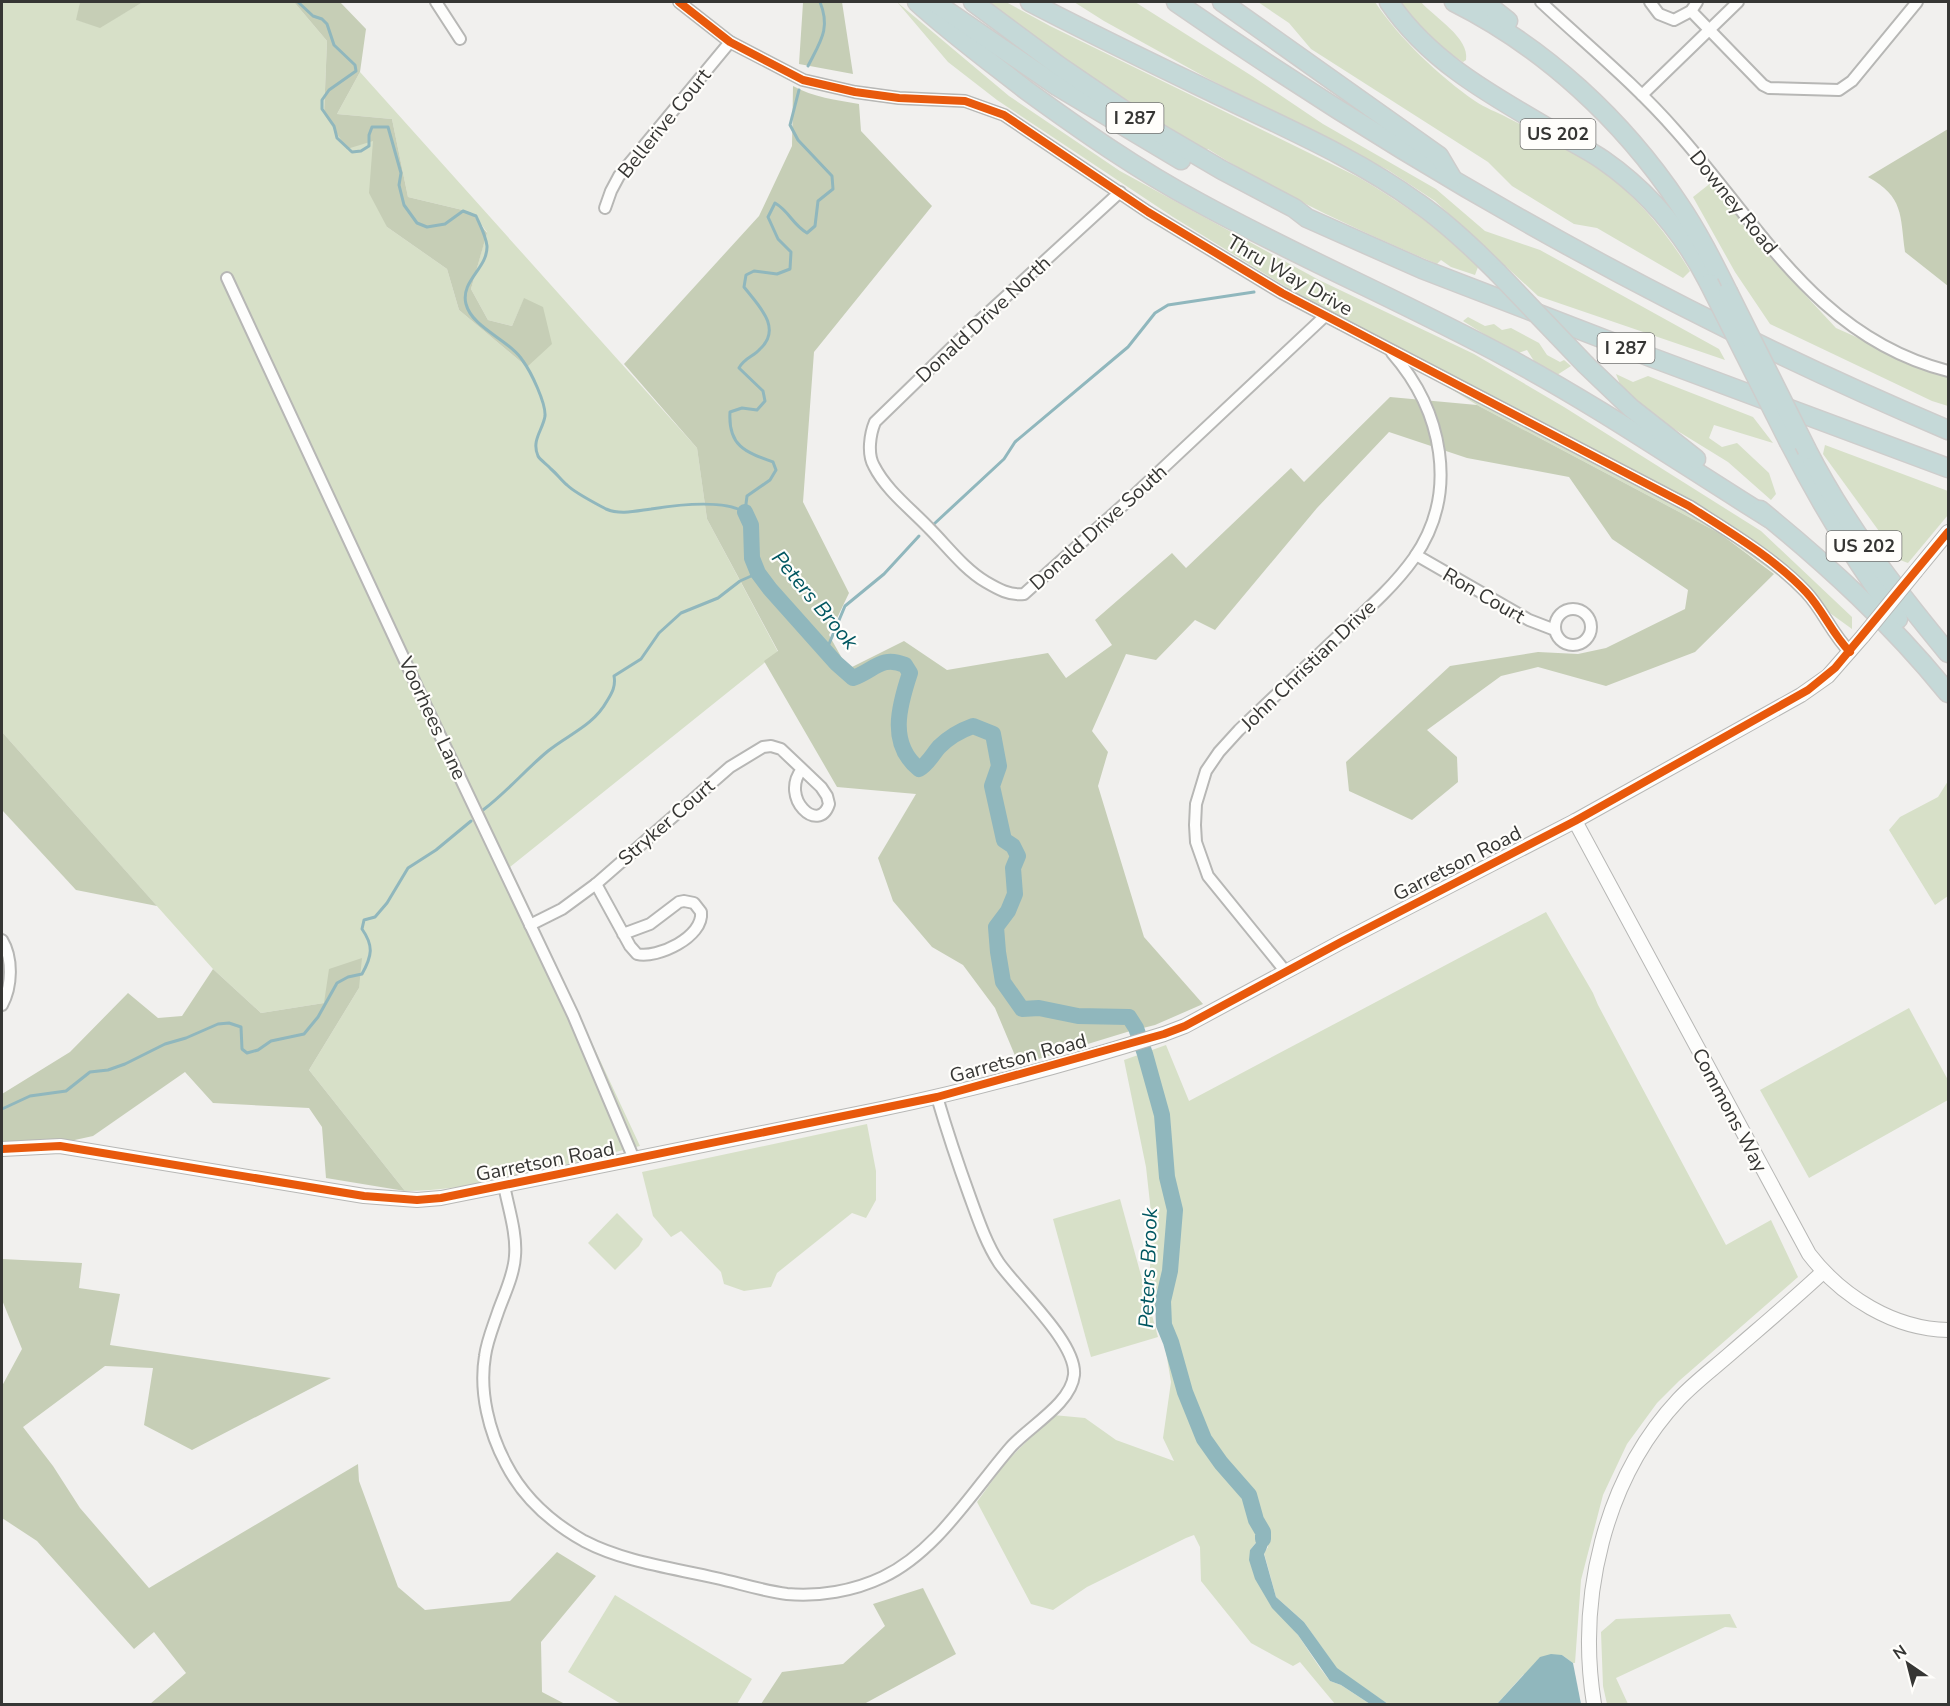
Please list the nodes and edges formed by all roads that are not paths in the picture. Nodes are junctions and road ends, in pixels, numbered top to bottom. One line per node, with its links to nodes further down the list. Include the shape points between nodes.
1 (436, 2): 18 (street)
2 (679, 2): 19 (street, Thru Way Drive)
3 (917, 2): 33 (highway, via 974,51 1069,121 1152,175 1242,226 1537,373)
4 (934, 2): 25 (highway, I 287, via 1047,80 1148,142 1290,216)
5 (973, 2): 25 (highway, I 287, via 1115,105)
6 (1030, 2): 33 (highway, bridge, via 1308,139 1420,204 1497,272 1631,408)
7 (1176, 2): 22 (highway, via 1246,51)
8 (1222, 2): 22 (highway, via 1439,156)
9 (1389, 2): 39 (highway, US 202, bridge, via 1427,46 1465,78 1601,159 1648,197 1680,235 1848,549 1939,670)
10 (1454, 2): 20 (highway)
11 (1484, 2): 20 (highway, US 202, via 1525,34)
12 (1541, 2): 21 (street, Downey Road)
13 (1650, 2): 16 (street, via 1659,14 1674,20)
14 (1738, 2): 17 (street)
15 (1917, 2): 17 (street, via 1852,81 1839,90 1769,88)
16 (1694, 6): 17 (street)
17 (1710, 29): 21 (street)
18 (460, 39)
19 (730, 42): 23 (street, Thru Way Drive, via 803,80 823,86 899,98 965,101 992,109); 24 (street, Bellerive Court, via 619,176)
20 (1537, 53): 38 (highway, US 202, bridge, via 1585,94 1642,155 1678,203 1701,240 1832,496 1859,539)
21 (1642, 95): 29 (street, Downey Road, via 1677,132 1792,274 1819,300 1882,344)
22 (1452, 179): 30 (highway, via 1568,246 1716,323)
23 (1120, 192): 27 (street, Thru Way Drive); 31 (street, Donald Drive North, via 875,422)
24 (605, 208)
25 (1307, 218): 32 (highway, I 287, via 1422,269)
26 (227, 278): 43 (street, Voorhees Lane)
27 (1325, 316): 28 (street, Thru Way Drive); 31 (street, Donald Drive South, via 1024,594 1010,594 984,581 886,483)
28 (1388, 348): 35 (street, John Christian Drive, via 1419,389 1433,423 1440,455 1435,511); 37 (street, Thru Way Drive, via 1689,506 1742,539 1805,591)
29 (1948, 371)
30 (1948, 430)
31 (871, 459)
32 (1948, 468)
33 (1769, 518): 39 (highway, via 1861,597)
34 (1948, 532): 37 (street, Garretson Road, bridge)
35 (1416, 555): 36 (street, Ron Court, via 1529,621); 46 (street, John Christian Drive, via 1394,583 1239,730 1206,771 1201,786 1195,825 1201,861 1208,876)
36 (1555, 630)
37 (1850, 652): 41 (street, Garretson Road, via 1828,676 1808,690)
38 (1948, 653)
39 (1944, 688)
40 (802, 769): 42 (street, Stryker Court, via 776,746 753,752 730,767)
41 (1575, 821): 46 (street, Garretson Road); 52 (street, Commons Way, via 1796,1234)
42 (596, 884): 43 (street, Stryker Court); 44 (street)
43 (530, 926): 50 (street, Voorhees Lane, via 573,1015)
44 (623, 934): 44 (street, via 637,954 660,952 693,933 701,923 701,912 694,903 679,902 650,924)
45 (2, 940): 47 (street, via 9,960 9,981)
46 (1286, 972): 48 (street, Garretson Road, via 1164,1034)
47 (2, 1005)
48 (937, 1097): 50 (street, Garretson Road); 51 (street, Garretson Road, via 987,1241 1068,1350 1074,1375 1068,1392 1018,1438 924,1550 882,1577 835,1592 788,1594 606,1551 569,1532 528,1496 505,1462 484,1397 487,1344 515,1257)
49 (2, 1149): 51 (street, Garretson Road, via 60,1146 396,1199 441,1198)
50 (633, 1160): 51 (street, Garretson Road)
51 (504, 1185)
52 (1823, 1272): 53 (street, Commons Way, via 1847,1293 1884,1314 1919,1327); 54 (street, via 1679,1399 1632,1464 1613,1506 1595,1578 1588,1648)
53 (1948, 1330)
54 (1594, 1704)

